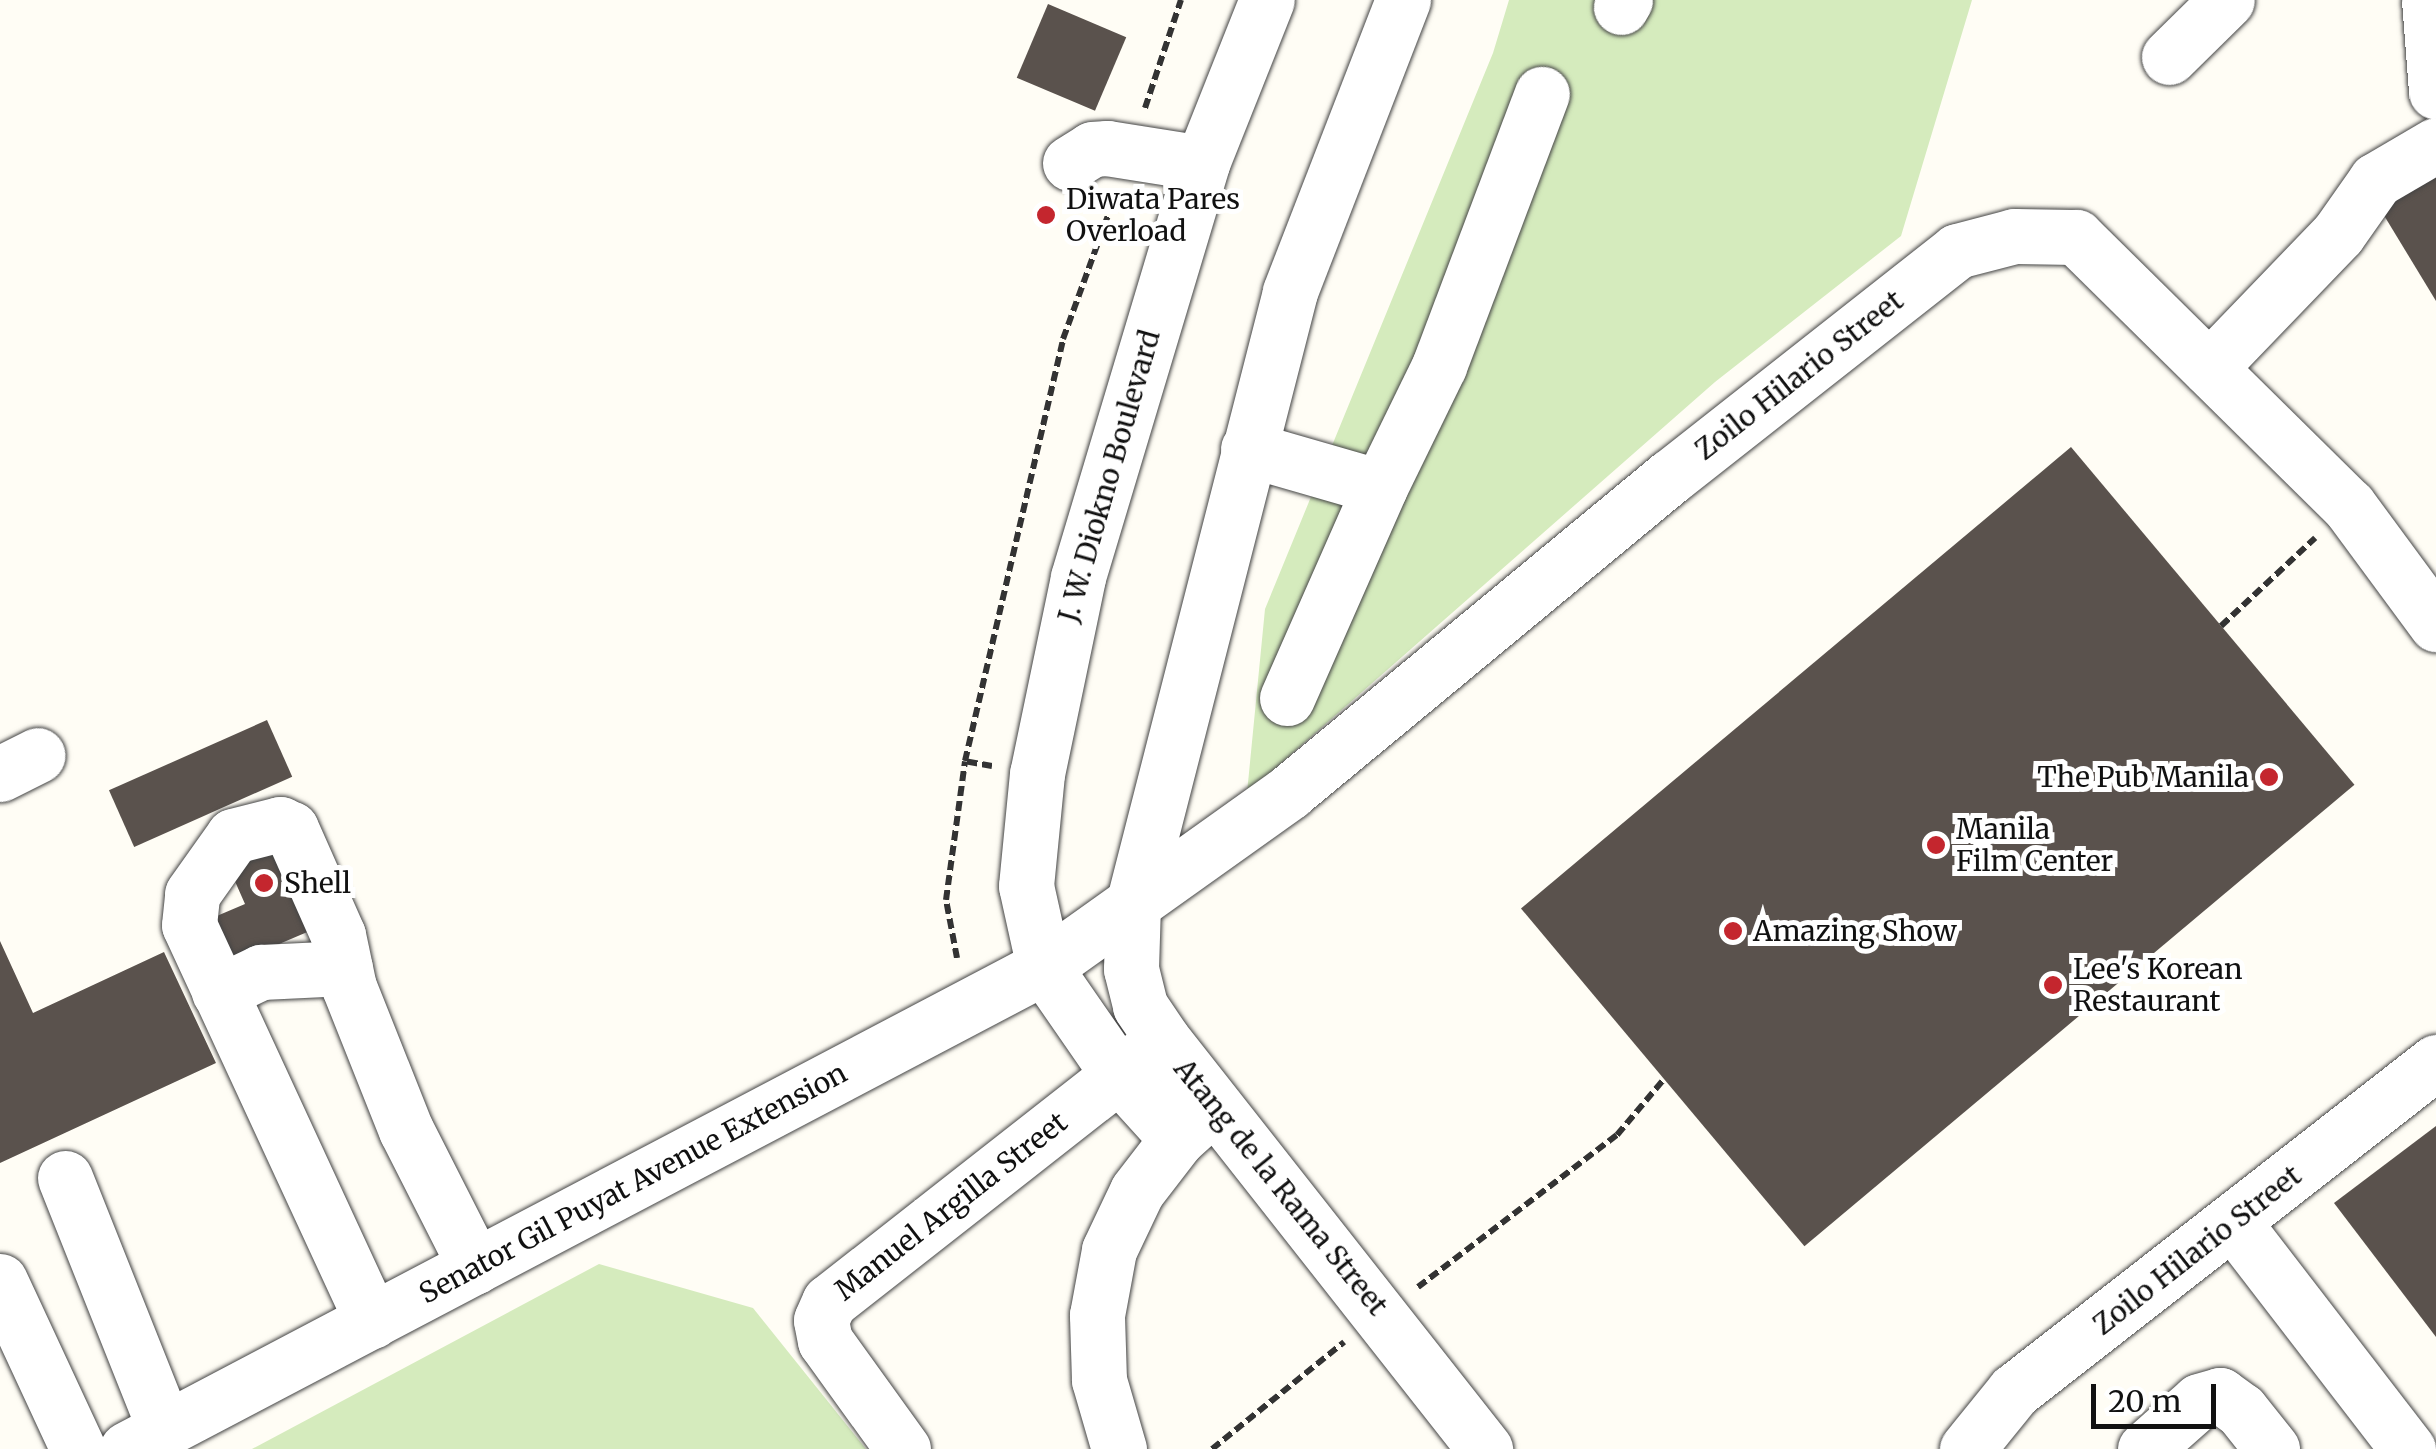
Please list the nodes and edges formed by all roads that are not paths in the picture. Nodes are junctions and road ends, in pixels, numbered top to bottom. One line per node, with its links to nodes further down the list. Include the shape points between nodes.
1 (1267, 0): 10 (street, J. W. Diokno Boulevard)
2 (1403, 0): 12 (street, via 1290,292)
3 (2228, 0): 5 (street)
4 (2429, 0): 6 (street)
5 (2168, 57)
6 (2436, 92)
7 (1542, 94): 13 (street, via 1439,366)
8 (2436, 145): 11 (street, via 2376,180 2338,234)
9 (1070, 163): 10 (street, via 1092,149)
10 (1202, 163): 17 (street, J. W. Diokno Boulevard, via 1078,577 1037,774 1026,886)
11 (2209, 368): 14 (street, Zoilo Hilario Street, via 2349,506); 16 (street, Zoilo Hilario Street, via 2076,237 2014,236 1957,251 1670,477 1289,792)
12 (1248, 449): 13 (street); 16 (street)
13 (1380, 488): 15 (street)
14 (2436, 624)
15 (1287, 698)
16 (1133, 906): 17 (street, Senator Gil Puyat Avenue Extension); 20 (street, Atang de la Rama Street, via 1131,969 1140,1006)
17 (1044, 967): 22 (street, Atang de la Rama Street); 26 (street, Senator Gil Puyat Avenue Extension)
18 (345, 968): 19 (street, via 261,972); 19 (street, via 338,935 291,829 264,826 233,836 192,894 187,917); 26 (street, via 406,1130)
19 (219, 992): 28 (street)
20 (1163, 1040): 22 (street, Manuel Argilla Street); 23 (street, Atang de la Rama Street)
21 (2436, 1062): 25 (street, Zoilo Hilario Street)
22 (1118, 1074): 23 (street, Atang de la Rama Street); 31 (street, Manuel Argilla Street, via 829,1302 821,1320 825,1341)
23 (1196, 1122): 32 (street, Atang de la Rama Street, via 1137,1191 1116,1235 1097,1314 1098,1380); 33 (street, Atang de la Rama Street)
24 (64, 1178): 29 (street)
25 (2233, 1222): 34 (street, Zoilo Hilario Street, via 2014,1391); 37 (street)
26 (474, 1266): 28 (street, Senator Gil Puyat Avenue Extension)
27 (0, 1282): 30 (street)
28 (372, 1320): 29 (street, Senator Gil Puyat Avenue Extension)
29 (146, 1439)
30 (78, 1449)
31 (903, 1449)
32 (1119, 1449)
33 (1485, 1449)
34 (1968, 1449)
35 (2144, 1449): 36 (street, via 2199,1401 2220,1396 2241,1410)
36 (2272, 1449)
37 (2408, 1449)

